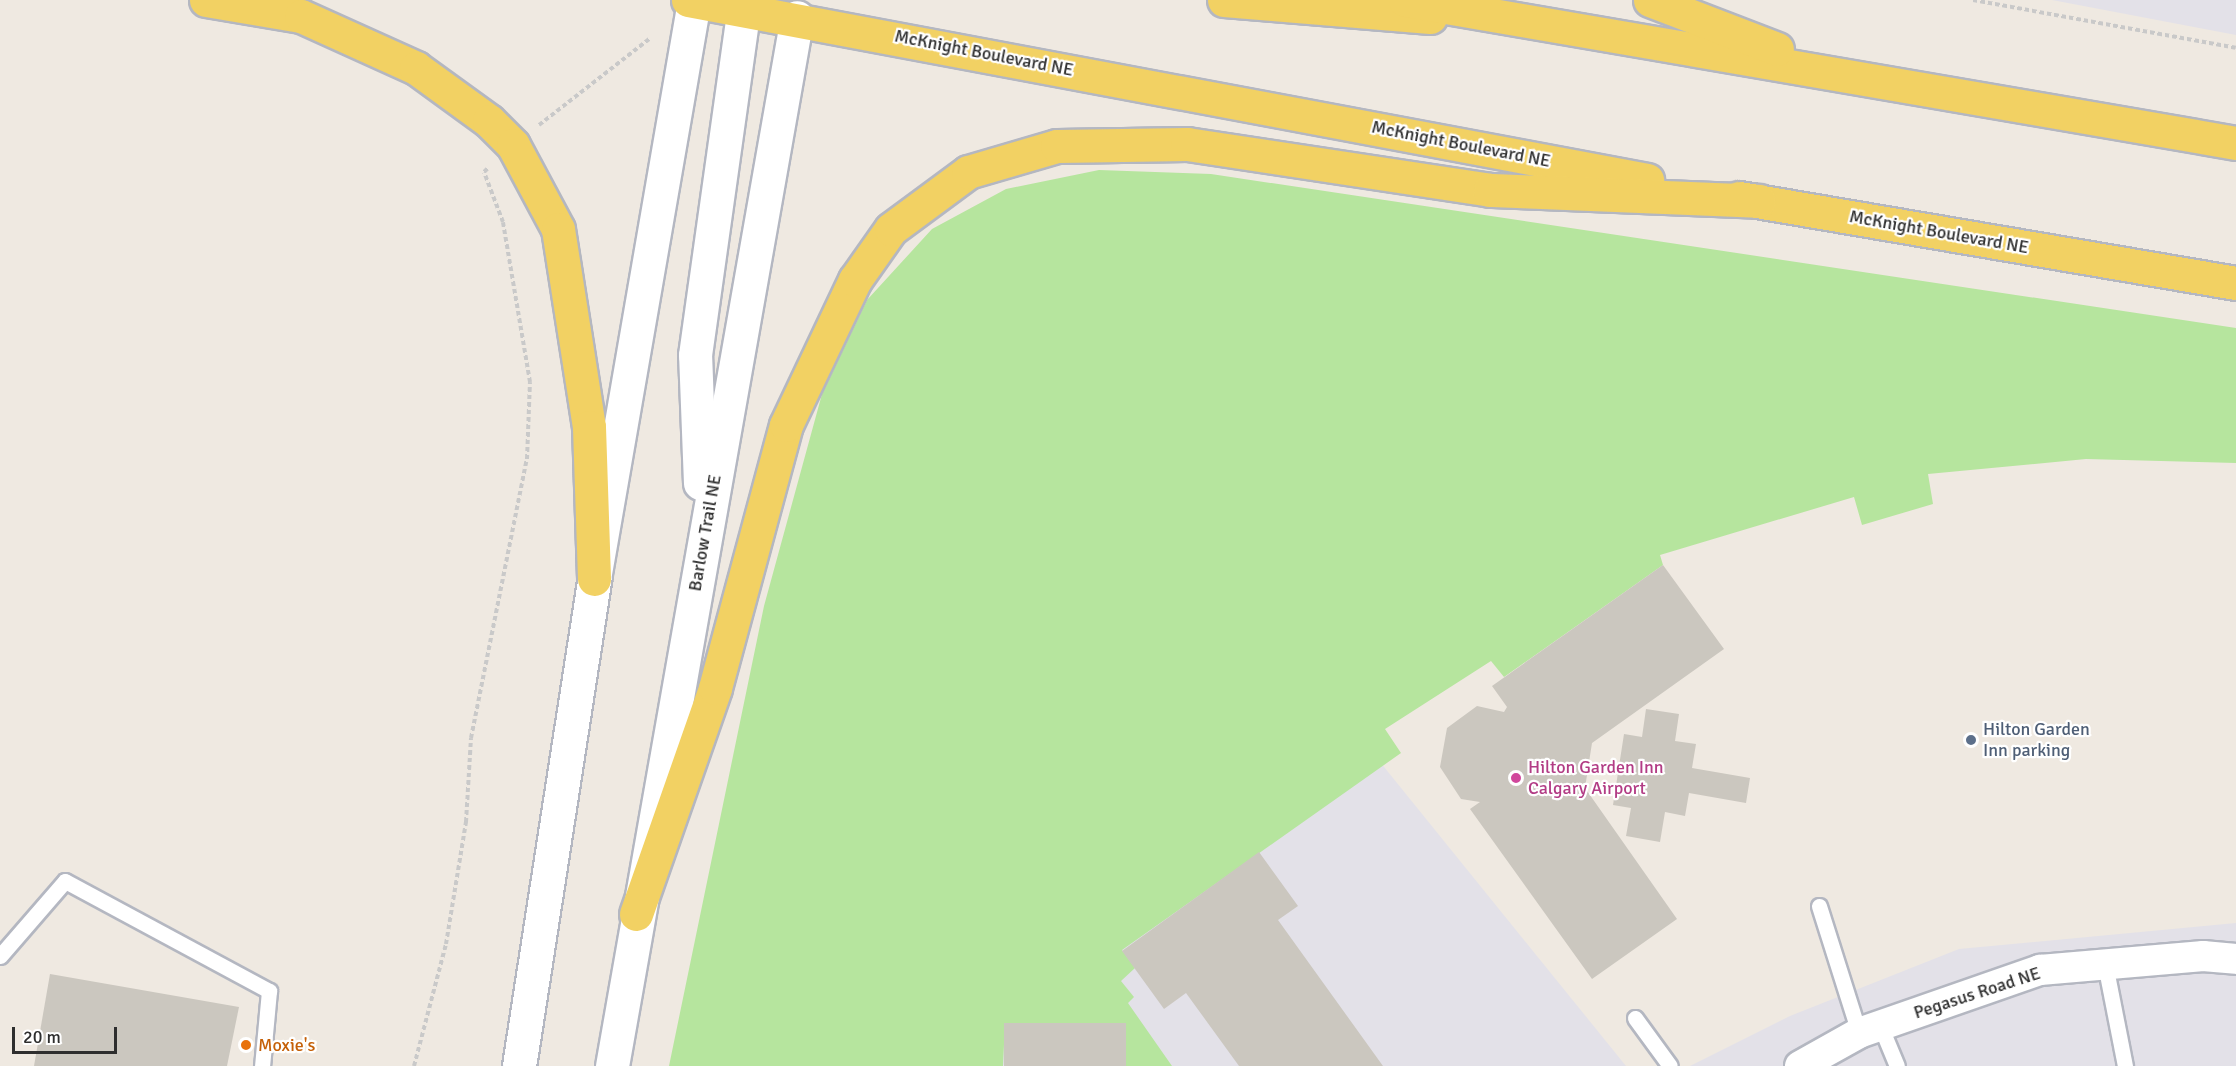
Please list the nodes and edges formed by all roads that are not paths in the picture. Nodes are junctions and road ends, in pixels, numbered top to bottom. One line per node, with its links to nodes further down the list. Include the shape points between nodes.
1 (206, 0): 14 (main road, via 301,16 416,69 489,121 513,145 558,229 589,428)
2 (692, 0): 6 (main road, McKnight Boulevard NE); 14 (street)
3 (1224, 0): 8 (main road)
4 (1405, 0): 8 (main road)
5 (1650, 0): 9 (main road)
6 (745, 4): 7 (main road, McKnight Boulevard NE); 13 (street, via 695,355)
7 (795, 6): 11 (main road, McKnight Boulevard NE); 13 (street, Barlow Trail NE)
8 (1548, 26): 9 (main road)
9 (1840, 73): 10 (main road)
10 (2236, 143)
11 (1759, 201): 12 (main road, McKnight Boulevard NE); 16 (main road, via 1490,190 1187,144 1057,146 968,172 891,229 855,280 786,425 715,688)
12 (2236, 283)
13 (702, 548): 16 (street, Barlow Trail NE)
14 (594, 579): 23 (street)
15 (1819, 906): 21 (lane)
16 (636, 914): 24 (street, Barlow Trail NE)
17 (0, 956): 22 (lane, via 65,881 268,991)
18 (2236, 959): 19 (street, Pegasus Road NE, via 2203,956)
19 (2105, 964): 21 (street, Pegasus Road NE, via 2040,970); 28 (lane)
20 (1635, 1018): 25 (lane)
21 (1869, 1029): 26 (street, Pegasus Road NE); 27 (lane)
22 (262, 1066)
23 (519, 1066)
24 (612, 1066)
25 (1670, 1066)
26 (1800, 1066)
27 (1898, 1066)
28 (2125, 1066)

